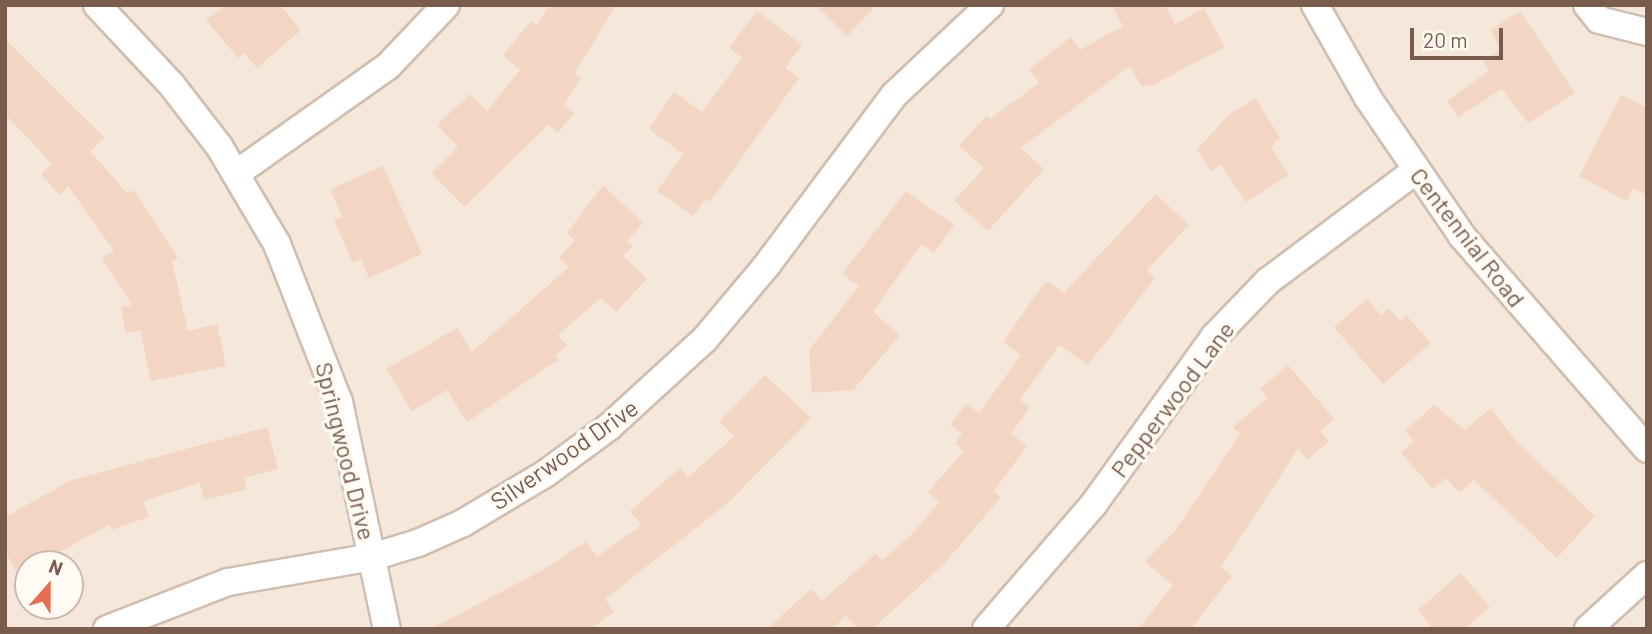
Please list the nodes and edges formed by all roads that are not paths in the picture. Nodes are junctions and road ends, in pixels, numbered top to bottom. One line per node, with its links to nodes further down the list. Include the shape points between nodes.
1 (97, 5): 8 (street, Springwood Drive, via 171,83)
2 (446, 5): 8 (street, via 388,66)
3 (989, 5): 10 (street, Silverwood Drive, via 894,95 767,265 705,339 647,395 545,474 463,523)
4 (1315, 5): 7 (street, Centennial Road)
5 (1587, 5): 6 (street, via 1599,20)
6 (1647, 32)
7 (1415, 171): 9 (street, Centennial Road, via 1461,236 1601,403); 14 (street, Pepperwood Lane, via 1268,281 1214,337 1093,505)
8 (237, 173): 10 (street, Springwood Drive, via 309,314 338,402)
9 (1647, 449)
10 (372, 556): 12 (street, Silverwood Drive, via 228,582); 13 (street, Springwood Drive)
11 (1647, 575): 15 (street)
12 (107, 629)
13 (387, 629)
14 (986, 629)
15 (1588, 629)

